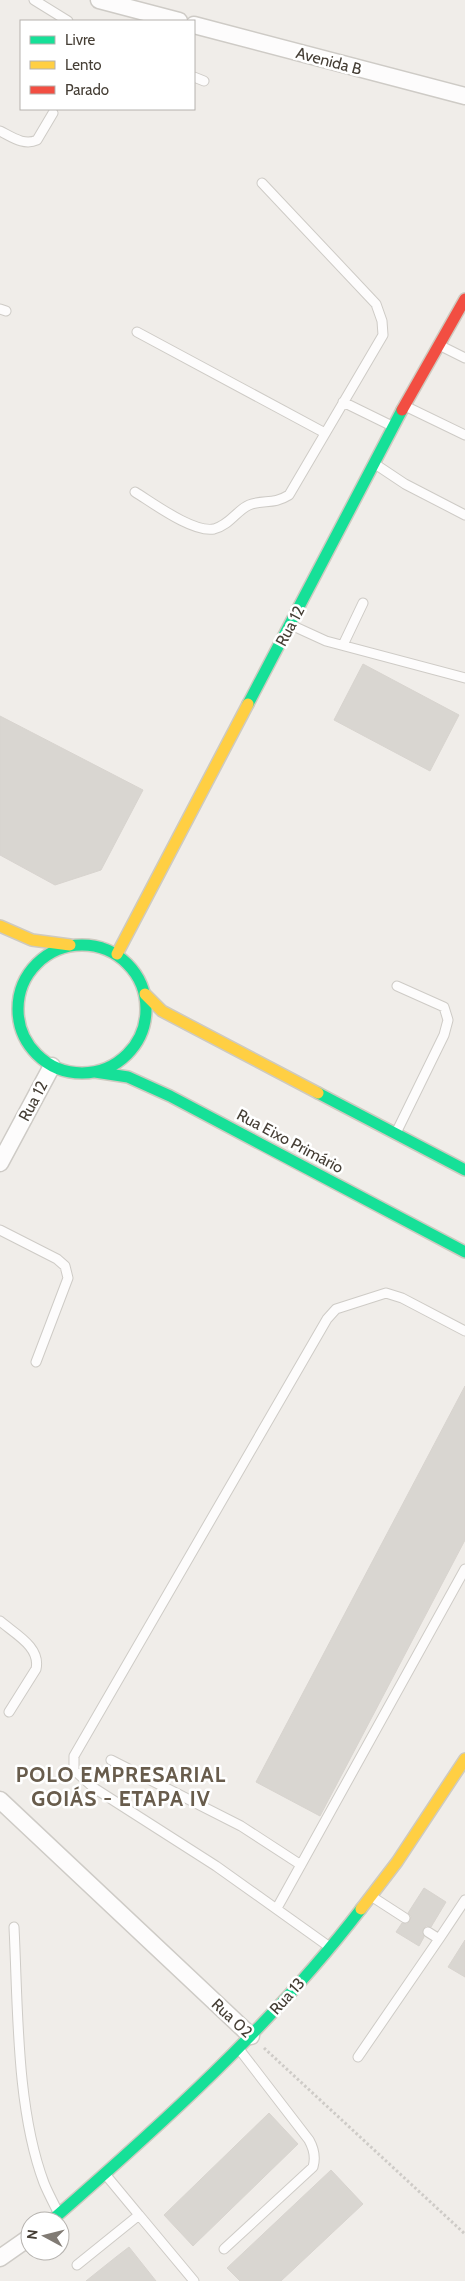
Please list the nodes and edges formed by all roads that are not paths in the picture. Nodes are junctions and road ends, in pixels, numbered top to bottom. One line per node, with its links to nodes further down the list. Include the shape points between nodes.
1 (34, 0): 3 (lane)
2 (98, 0): 4 (street)
3 (66, 20)
4 (175, 20)
5 (195, 25): 8 (street, Avenida B)
6 (195, 78): 7 (lane)
7 (204, 82)
8 (465, 96)
9 (53, 113): 10 (lane, via 33,142 22,141)
10 (0, 131)
11 (262, 183): 16 (lane, via 376,304 383,335)
12 (465, 299): 14 (street, Rua 12)
13 (138, 332): 19 (lane)
14 (438, 345): 15 (lane); 17 (street, Rua 12)
15 (465, 358)
16 (343, 402): 18 (lane); 19 (lane)
17 (404, 406): 18 (street, Rua 12); 20 (lane)
18 (393, 426): 21 (street, Rua 12)
19 (325, 433): 22 (lane, via 289,495 278,502 247,506 233,520 214,529 197,528)
20 (465, 435)
21 (374, 464): 23 (lane, via 405,484); 25 (street, Rua 12)
22 (135, 492)
23 (465, 514)
24 (363, 602): 26 (lane)
25 (290, 624): 26 (lane, via 326,641); 30 (street, Rua 12)
26 (343, 645): 27 (lane)
27 (465, 678)
28 (0, 926): 29 (street, via 32,940)
29 (71, 945): 30 (street, via 95,945); 34 (street, via 38,961 26,976 19,994 18,1013)
30 (117, 954): 32 (street, via 130,965)
31 (397, 986): 37 (lane, via 444,1007 448,1020 444,1035)
32 (145, 994): 36 (street, via 146,1015 141,1035 130,1052 114,1065); 37 (street, via 162,1011)
33 (7, 1018): 34 (street)
34 (22, 1031): 35 (street, via 29,1046)
35 (52, 1066): 36 (street, via 80,1074); 38 (street, Rua 12)
36 (95, 1072): 41 (street, Rua Eixo Primário, via 128,1077 170,1096)
37 (396, 1134): 39 (street)
38 (0, 1163)
39 (465, 1170)
40 (0, 1230): 43 (lane, via 57,1259 68,1271)
41 (465, 1252)
42 (465, 1332): 53 (lane, via 402,1298 386,1293 336,1309 327,1319 74,1756 74,1770 94,1788)
43 (36, 1362)
44 (465, 1569): 50 (lane)
45 (0, 1621): 46 (lane, via 35,1650 38,1664)
46 (9, 1712)
47 (111, 1760): 50 (lane, via 241,1826)
48 (465, 1760): 51 (street, Rua 13)
49 (0, 1800): 59 (street, Rua 02)
50 (300, 1865): 53 (lane)
51 (371, 1896): 54 (lane); 58 (street, Rua 13)
52 (465, 1900): 57 (lane)
53 (277, 1908): 58 (lane)
54 (405, 1918)
55 (14, 1928): 63 (lane, via 20,2051 29,2128)
56 (428, 1932): 57 (lane)
57 (439, 1939): 61 (lane)
58 (331, 1948): 59 (street, Rua 13)
59 (251, 2036): 60 (street, Rua 13)
60 (238, 2049): 62 (street, Rua 13); 67 (lane, via 309,2140 315,2162 314,2167)
61 (358, 2057)
62 (105, 2174): 64 (street, Rua 13); 65 (lane)
63 (53, 2211)
64 (63, 2211)
65 (139, 2215): 69 (lane); 70 (lane)
66 (20, 2243): 68 (street)
67 (224, 2250)
68 (0, 2258)
69 (77, 2265)
70 (194, 2281)

